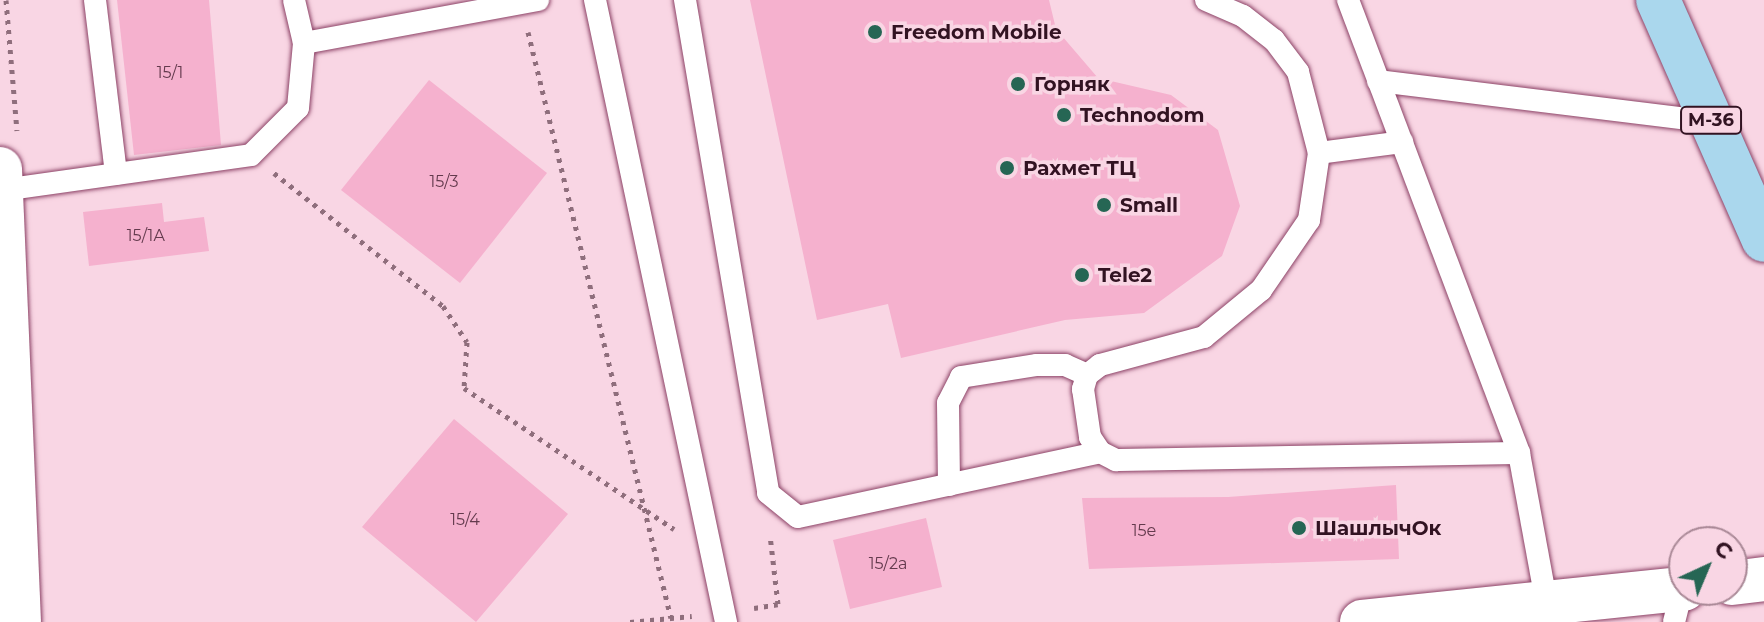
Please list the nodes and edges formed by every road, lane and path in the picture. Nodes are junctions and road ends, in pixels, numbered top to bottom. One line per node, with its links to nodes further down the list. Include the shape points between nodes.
1 (6, 0): 17 (path)
2 (95, 0): 16 (lane)
3 (294, 0): 10 (lane)
4 (595, 0): 25 (lane)
5 (685, 0): 24 (lane, via 768,493)
6 (1206, 0): 14 (lane, via 1243,16 1298,72)
7 (1348, 0): 11 (lane)
8 (1661, 1): 12 (main road, M-36)
9 (530, 2): 10 (lane); 23 (path)
10 (304, 43): 15 (lane, via 298,108)
11 (1378, 81): 12 (lane); 13 (lane)
12 (1712, 122): 18 (main road, M-36)
13 (1402, 142): 14 (lane); 21 (lane)
14 (1319, 153): 19 (lane, via 1309,220 1261,290 1204,337 1100,365)
15 (251, 155): 16 (lane); 23 (path, via 443,306 467,342 464,388)
16 (116, 174): 17 (lane)
17 (8, 182): 30 (street)
18 (1764, 240)
19 (1087, 375): 20 (lane, via 1083,389 1090,437); 22 (lane, via 1065,365 1037,365 961,377 948,403)
20 (1100, 452): 21 (lane, via 1116,460); 22 (lane)
21 (1519, 453): 27 (lane)
22 (949, 485): 24 (lane)
23 (643, 509): 25 (path); 29 (path)
24 (798, 517): 28 (path, via 770,534 778,604)
25 (711, 552): 28 (lane)
26 (1668, 600): 27 (street)
27 (1547, 605): 32 (street)
28 (725, 617): 29 (path)
29 (671, 618): 31 (path)
30 (19, 622)
31 (630, 622)
32 (1362, 622)

